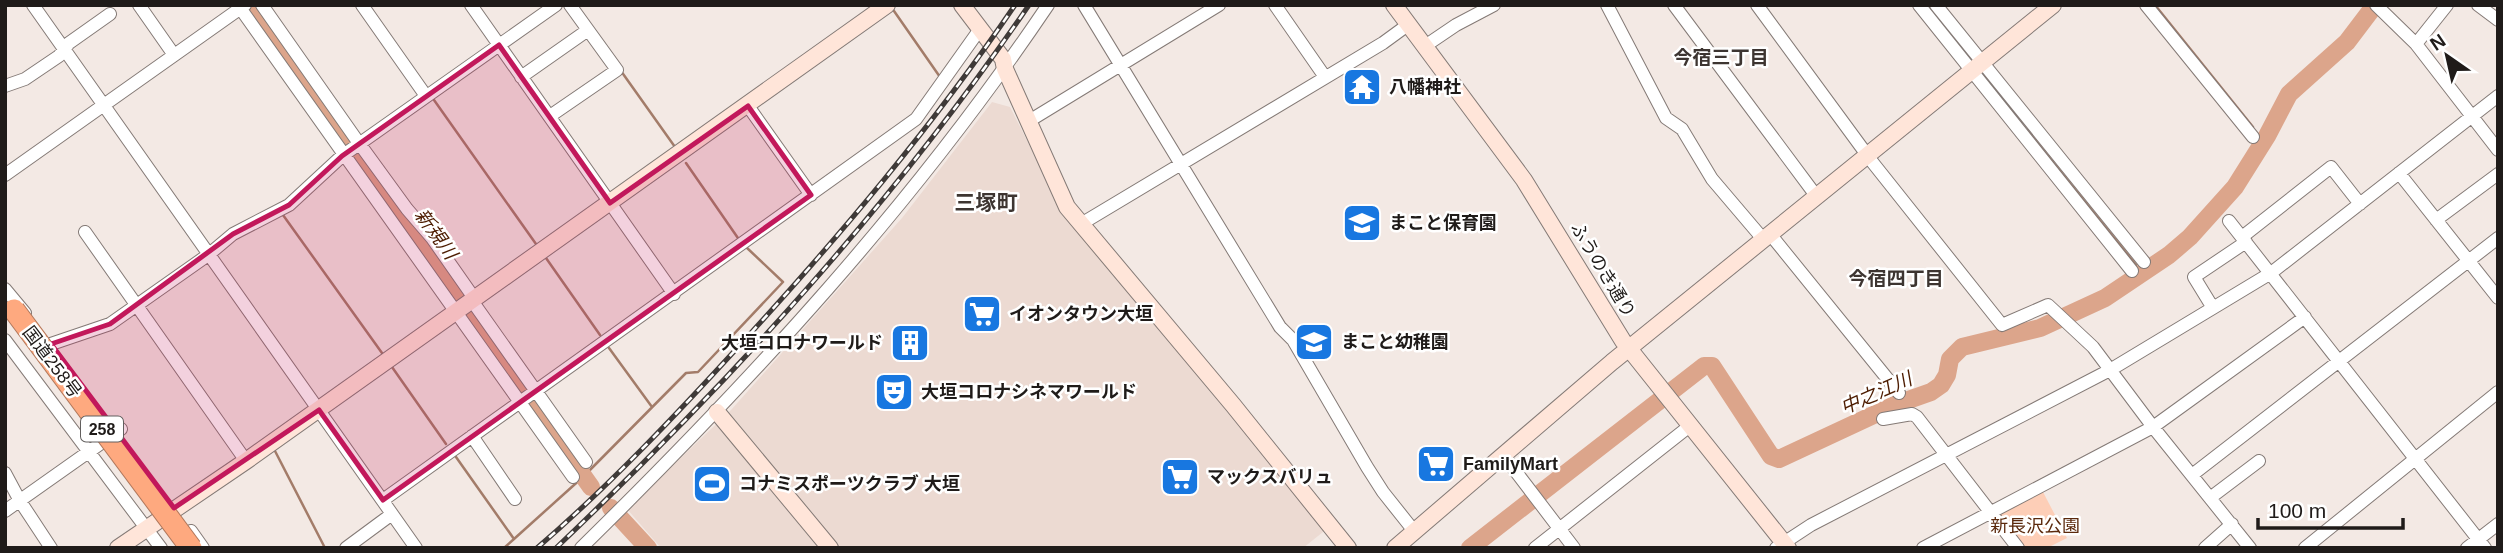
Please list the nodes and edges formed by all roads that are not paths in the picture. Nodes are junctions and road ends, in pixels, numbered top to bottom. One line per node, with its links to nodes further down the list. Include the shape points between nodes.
1 (33, 5): 35 (street)
2 (139, 5): 36 (street)
3 (262, 5): 51 (street)
4 (362, 5): 43 (street)
5 (471, 5): 33 (street)
6 (556, 5): 33 (street)
7 (570, 5): 31 (street)
8 (887, 5): 46 (street)
9 (962, 5): 30 (street)
10 (1048, 5): 39 (street)
11 (1084, 5): 37 (street)
12 (1219, 5): 37 (street)
13 (1275, 5): 41 (street)
14 (1394, 5): 29 (street, ふうのき通り)
15 (1494, 5): 34 (street)
16 (1607, 5): 66 (street, via 1666,118 1682,129 1712,179)
17 (1674, 5): 59 (street)
18 (1757, 5): 53 (street)
19 (1919, 5): 38 (street)
20 (1936, 5): 38 (street)
21 (2053, 5): 38 (street)
22 (2146, 5): 50 (street)
23 (2447, 5): 32 (street)
24 (2478, 5): 28 (street)
25 (241, 7): 36 (street); 51 (street)
26 (2379, 9): 32 (street)
27 (110, 14): 35 (street)
28 (2498, 20)
29 (1409, 24): 34 (street, ふうのき通り); 41 (street)
30 (980, 29): 39 (street, via 1003,59); 58 (street, via 916,119)
31 (587, 30): 40 (street); 48 (street, via 617,70)
32 (2416, 44): 47 (street)
33 (499, 45): 40 (street); 43 (street)
34 (1425, 46): 84 (street, ふうのき通り, via 1524,180)
35 (64, 50): 42 (street, via 25,79); 45 (street)
36 (174, 55): 45 (street)
37 (1121, 64): 49 (street); 54 (street)
38 (1977, 67): 53 (street); 71 (street); 72 (street)
39 (1005, 69): 49 (street); 92 (street, via 901,204)
40 (521, 77): 48 (street)
41 (1325, 77): 54 (street)
42 (5, 86)
43 (426, 96): 51 (street)
44 (2498, 96): 47 (street)
45 (103, 106): 56 (street); 69 (street)
46 (748, 106): 58 (street); 60 (street)
47 (2472, 116): 52 (street); 55 (street)
48 (550, 117): 60 (street)
49 (1028, 121): 64 (street, via 1067,206)
50 (2253, 137)
51 (353, 149): 69 (street, via 289,205 233,234); 77 (street); 77 (street, via 432,238)
52 (2498, 150)
53 (1868, 156): 59 (street); 87 (street, via 2002,325 2048,305)
54 (1181, 164): 64 (street); 120 (street, via 1367,467)
55 (2399, 173): 61 (street); 62 (street)
56 (5, 174)
57 (2498, 174): 62 (street)
58 (811, 195): 75 (street)
59 (1816, 197): 66 (street)
60 (610, 203): 75 (street); 77 (street)
61 (2360, 204): 68 (street, via 2331,167); 73 (street)
62 (2437, 220): 70 (street)
63 (2230, 221): 68 (street)
64 (1081, 224): 133 (street)
65 (85, 232): 78 (street)
66 (1767, 237): 84 (street); 89 (street)
67 (2498, 238): 70 (street)
68 (2244, 240): 73 (street); 79 (street, via 2194,277)
69 (208, 256): 78 (street); 91 (street)
70 (2468, 261): 76 (street); 86 (street)
71 (2144, 262)
72 (2132, 271)
73 (2271, 273): 79 (street); 81 (street)
74 (5, 289): 83 (street)
75 (674, 293): 90 (street)
76 (2498, 298)
77 (464, 305): 90 (street); 90 (street, via 475,305); 91 (street)
78 (136, 306): 83 (street, via 110,324); 102 (street)
79 (2213, 308): 87 (street)
80 (9, 316): 126 (highway, 国道258号 / 258); 127 (highway, 国道258号 / 258, bridge)
81 (2305, 317): 86 (street); 95 (street)
82 (5, 340): 85 (street)
83 (51, 344): 96 (street)
84 (1629, 348): 94 (street, ふうのき通り); 99 (street)
85 (11, 357): 98 (street)
86 (2339, 361): 101 (street); 106 (street)
87 (2110, 370): 95 (street); 100 (street)
88 (2498, 392): 101 (street)
89 (1899, 393)
90 (528, 396): 97 (street); 104 (street); 107 (street)
91 (318, 410): 102 (street); 110 (street)
92 (717, 412): 131 (street); 132 (street)
93 (1883, 419): 100 (street, via 1912,414)
94 (1691, 425): 119 (street); 122 (street, ふうのき通り)
95 (2153, 427): 106 (street); 114 (street)
96 (119, 431): 98 (street); 112 (street)
97 (472, 436): 109 (street); 110 (street)
98 (89, 453): 111 (street); 118 (street)
99 (1504, 456): 119 (street); 120 (street)
100 (1947, 457): 114 (street); 122 (street)
101 (2416, 457): 121 (street); 141 (street)
102 (246, 461): 112 (street)
103 (2259, 461): 108 (street)
104 (586, 462)
105 (5, 473): 111 (street)
106 (2192, 475): 108 (street)
107 (573, 477)
108 (2210, 498): 116 (street)
109 (515, 499)
110 (383, 500): 115 (street)
111 (20, 501): 113 (street); 123 (street)
112 (174, 508): 118 (street); 128 (street)
113 (5, 511)
114 (1990, 512): 137 (street); 138 (street)
115 (392, 514): 129 (street); 130 (street)
116 (2232, 524): 139 (street); 140 (street)
117 (2498, 524): 121 (street)
118 (146, 527): 124 (street); 125 (street)
119 (1559, 529): 135 (street); 136 (street)
120 (1414, 531): 134 (street)
121 (2482, 544): 142 (street)
122 (1782, 546)
123 (51, 548)
124 (118, 548)
125 (161, 548)
126 (174, 548)
127 (191, 548)
128 (203, 548)
129 (346, 548)
130 (416, 548)
131 (581, 548)
132 (830, 548)
133 (1348, 548)
134 (1395, 548)
135 (1535, 548)
136 (1574, 548)
137 (1923, 548)
138 (2018, 548)
139 (2205, 548)
140 (2250, 548)
141 (2305, 548)
142 (2467, 548)

